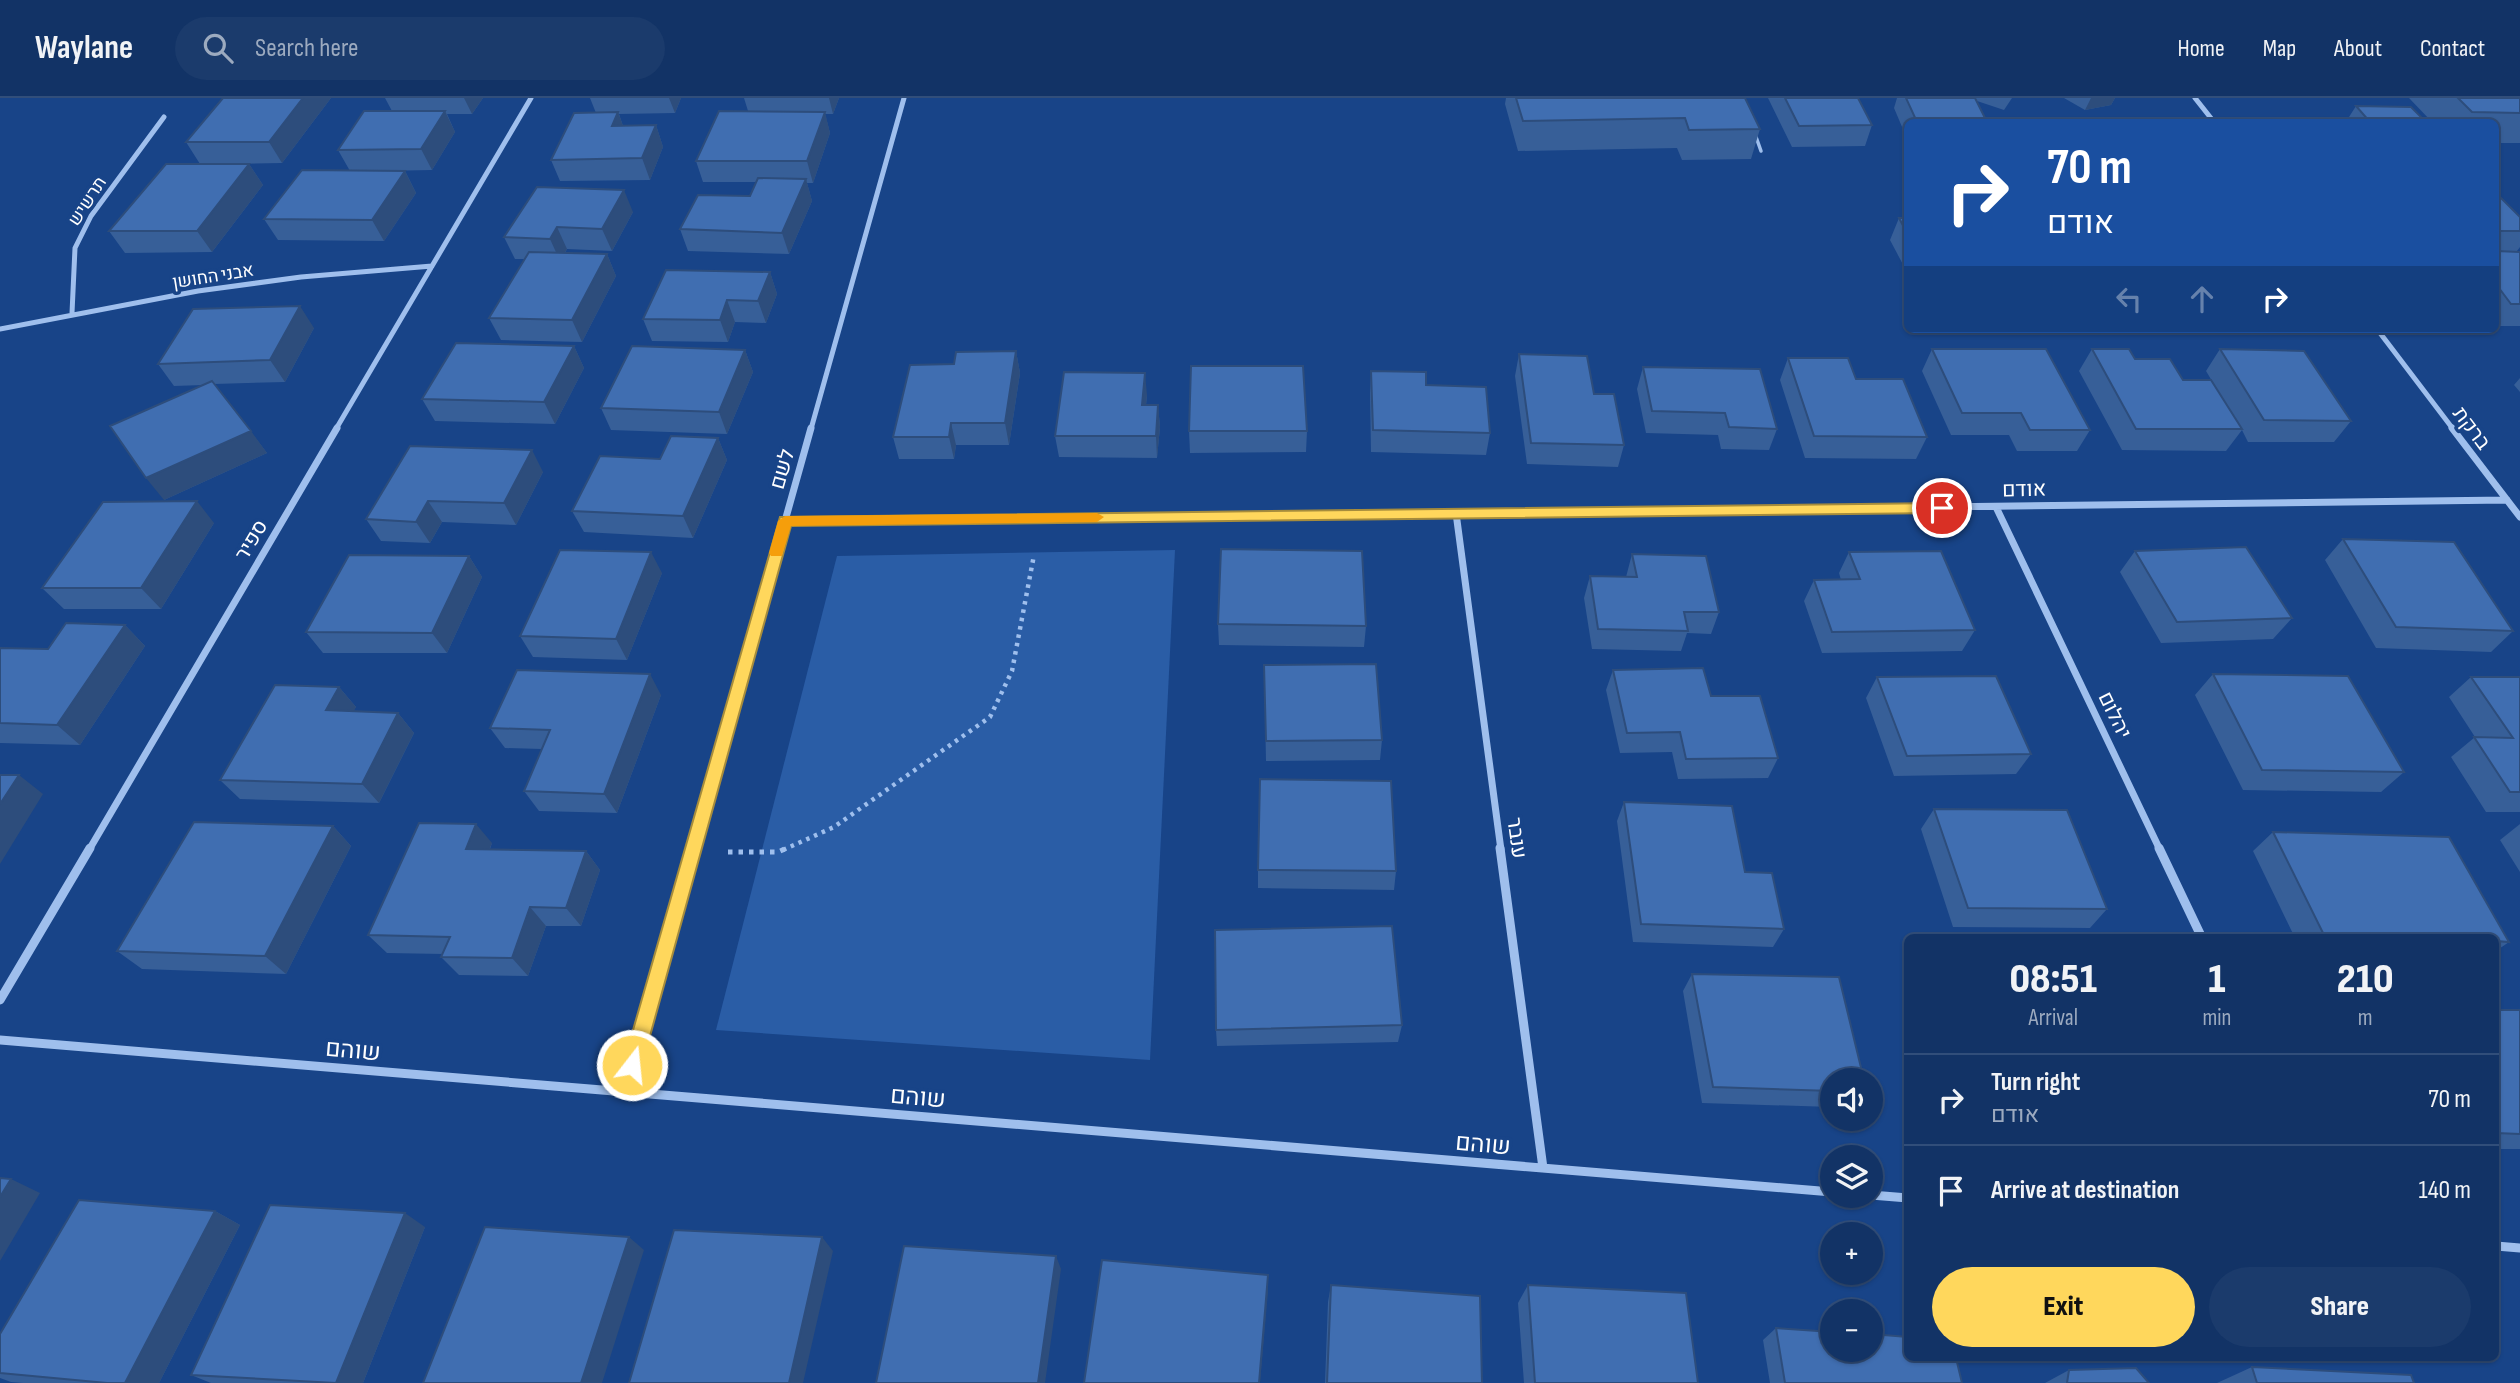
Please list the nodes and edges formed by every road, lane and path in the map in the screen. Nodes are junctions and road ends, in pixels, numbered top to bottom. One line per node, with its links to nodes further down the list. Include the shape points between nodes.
1 (531, 98): 8 (street, ספיר)
2 (904, 98): 17 (street, לשם)
3 (2195, 98): 5 (street)
4 (164, 117): 9 (street, תרשיש, via 91,216 75,248)
5 (2212, 119)
6 (1753, 130): 7 (lane)
7 (1761, 151)
8 (432, 267): 9 (street, אבני החושן, via 301,277); 20 (street, ספיר)
9 (72, 313): 10 (street, אבני החושן)
10 (0, 329)
11 (2380, 333): 12 (street, ברקת)
12 (2507, 500): 13 (street, אודם); 15 (street, ברקת)
13 (1996, 507): 14 (street, אודם); 19 (street, יהלום)
14 (1456, 513): 16 (street, אודם); 23 (street, ענבר)
15 (2520, 517)
16 (1041, 518): 17 (street, אודם); 18 (path, via 1012,671 990,717 834,827 778,852)
17 (785, 521): 18 (street, לשם)
18 (693, 851): 22 (street, לשם)
19 (2200, 934)
20 (0, 1000)
21 (0, 1040): 22 (street, שוהם)
22 (625, 1092): 23 (street, שוהם)
23 (1543, 1168): 24 (street, שוהם)
24 (1820, 1191)
25 (1883, 1196): 26 (street)
26 (1904, 1198)
27 (2499, 1246): 28 (street)
28 (2520, 1248)

